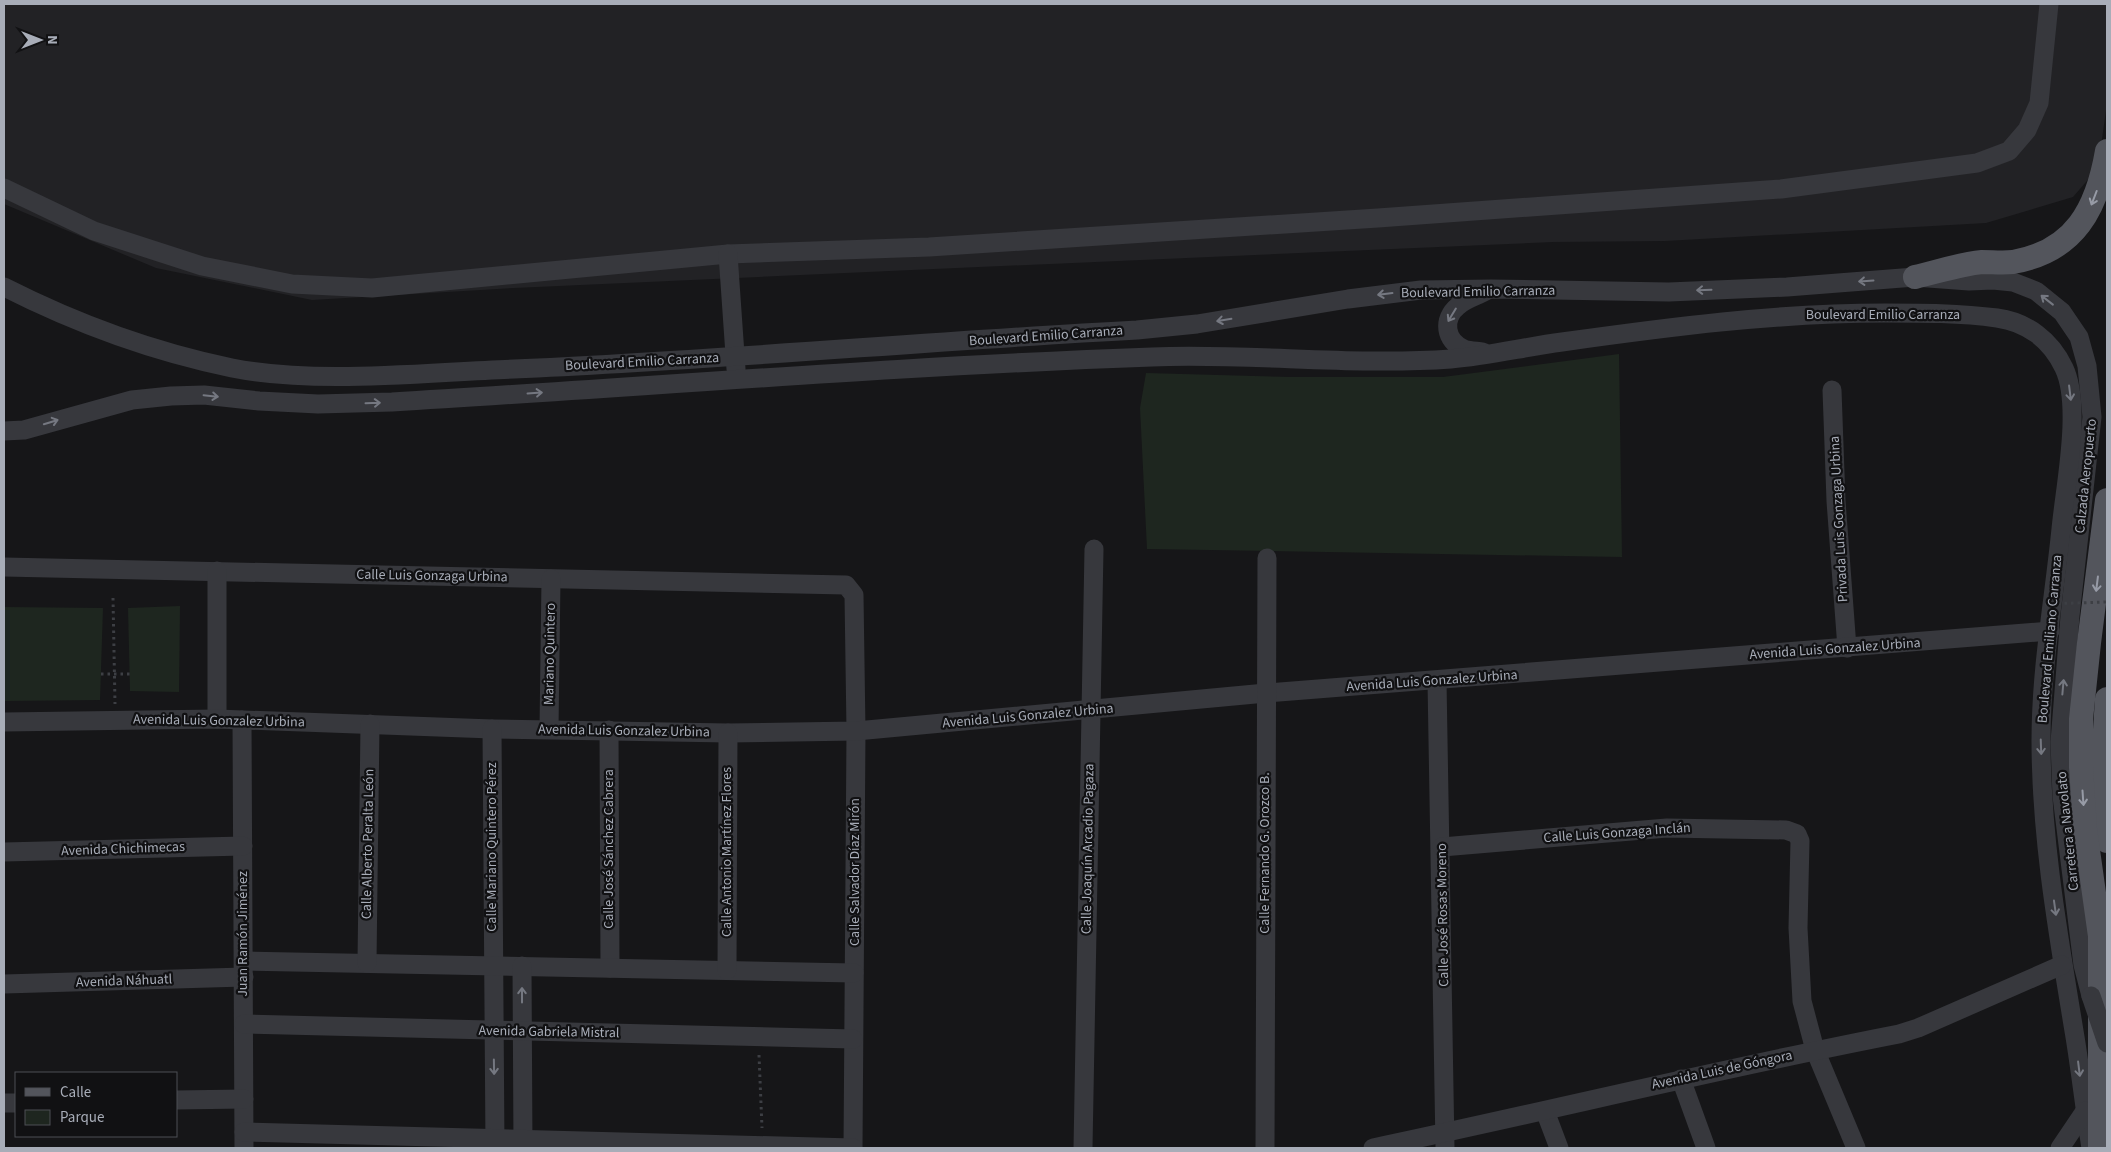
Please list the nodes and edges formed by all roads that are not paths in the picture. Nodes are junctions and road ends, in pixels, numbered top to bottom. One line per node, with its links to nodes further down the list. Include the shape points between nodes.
1 (2049, 4): 4 (street, via 2039,103 2027,130 2009,151 1977,163 1772,190 958,245)
2 (2107, 152): 5 (main road, one-way to 5, via 2103,174 2090,208 2077,229 2058,246 2013,262 1981,262)
3 (4, 188): 4 (street, via 94,231 202,266 292,284 372,288)
4 (728, 254): 11 (street)
5 (1915, 277): 7 (street, Boulevard Emilio Carranza, one-way to 7, via 1669,292); 8 (street, Boulevard Emilio Carranza, one-way to 5, via 2062,312 2036,292 2013,282)
6 (4, 287): 11 (street, Boulevard Emilio Carranza, via 126,339 233,368 294,374 355,376)
7 (1491, 288): 10 (street, one-way to 10, via 1458,305 1447,323 1448,335 1465,350); 11 (street, Boulevard Emilio Carranza, one-way to 11, via 1421,290 1137,330)
8 (2079, 337): 22 (street, Calzada Aeropuerto, via 2087,366 2092,417)
9 (2052, 349): 10 (street, Boulevard Emilio Carranza, via 2024,325 2006,319 1840,313 1665,328 1533,346); 23 (street, Boulevard Emiliano Carranza, one-way to 23, via 2068,380 2072,406)
10 (1504, 354): 12 (street, Boulevard Emilio Carranza, via 1416,361 1210,355 1037,361)
11 (735, 356): 12 (street)
12 (736, 380): 14 (street, Boulevard Emilio Carranza, one-way to 12, via 24,430 132,400 171,396 204,395 318,404 392,402)
13 (1832, 390): 24 (street, Privada Luis Gonzaga Urbina)
14 (4, 430)
15 (2107, 500): 75 (main road, one-way to 75, via 2088,652 2081,767 2085,829 2100,936)
16 (1094, 549): 28 (street, Calle Joaquín Arcadio Pagaza)
17 (1267, 558): 26 (street, Calle Fernando G. Orozco B.)
18 (4, 567): 19 (street, Calle Luis Gonzaga Urbina)
19 (217, 571): 20 (street, Calle Luis Gonzaga Urbina); 29 (street)
20 (551, 579): 21 (street, Calle Luis Gonzaga Urbina, via 840,584 852,589); 34 (street, Mariano Quintero)
21 (854, 596): 36 (street, Calle Salvador Díaz Mirón)
22 (2070, 616): 55 (street, Carretera a Navolato, one-way to 22, bridge, via 2083,965 2062,796 2061,709)
23 (2050, 631): 24 (street, Avenida Luis Gonzalez Urbina); 44 (street, Boulevard Emiliano Carranza, one-way to 44, via 2043,683 2043,796)
24 (1847, 648): 25 (street, Avenida Luis Gonzalez Urbina)
25 (1437, 681): 26 (street, Avenida Luis Gonzalez Urbina); 40 (street, Calle José Rosas Moreno)
26 (1266, 693): 28 (street, Avenida Luis Gonzalez Urbina); 68 (street, Calle Fernando G. Orozco B.)
27 (2107, 699): 38 (main road, via 2104,744)
28 (1090, 711): 36 (street, Avenida Luis Gonzalez Urbina); 67 (street, Calle Joaquín Arcadio Pagaza)
29 (217, 719): 30 (street, Avenida Luis Gonzalez Urbina); 31 (street, Avenida Luis Gonzalez Urbina)
30 (242, 720): 32 (street, Avenida Luis Gonzalez Urbina); 39 (street, Juan Ramón Jiménez)
31 (4, 722)
32 (370, 724): 33 (street, Avenida Luis Gonzalez Urbina); 42 (street, Calle Alberto Peralta León)
33 (492, 729): 34 (street, Avenida Luis Gonzalez Urbina); 43 (street, Calle Mariano Quintero Pérez)
34 (549, 729): 35 (street, Avenida Luis Gonzalez Urbina)
35 (608, 730): 37 (street, Avenida Luis Gonzalez Urbina); 46 (street, Calle José Sánchez Cabrera)
36 (856, 731): 37 (street, Avenida Luis Gonzalez Urbina); 49 (street, Calle Salvador Díaz Mirón)
37 (728, 733): 48 (street, Calle Antonio Martínez Flores)
38 (2107, 842)
39 (243, 846): 41 (street, Avenida Chichimecas); 47 (street, Juan Ramón Jiménez)
40 (1442, 847): 56 (street, Calle Luis Gonzaga Inclán, via 1667,828 1793,831 1800,842 1798,928 1802,1001); 63 (street, Calle José Rosas Moreno)
41 (4, 852)
42 (367, 963): 43 (street, Avenida Náhuatl); 47 (street, Avenida Náhuatl)
43 (493, 965): 45 (street, Avenida Náhuatl); 52 (street, Calle Mariano Quintero Pérez)
44 (2062, 965): 56 (street, Avenida Luis de Góngora, via 1918,1028); 61 (street, Boulevard Emiliano Carranza, one-way to 61)
45 (522, 966): 46 (street, Avenida Náhuatl); 53 (street, one-way to 45)
46 (610, 968): 48 (street, Avenida Náhuatl)
47 (244, 969): 50 (street, Avenida Náhuatl); 51 (street, Juan Ramón Jiménez)
48 (726, 970): 49 (street, Avenida Náhuatl)
49 (854, 973): 54 (street, Calle Salvador Díaz Mirón)
50 (4, 984)
51 (244, 1024): 52 (street, Avenida Gabriela Mistral); 58 (street, Juan Ramón Jiménez)
52 (493, 1030): 53 (street, Avenida Gabriela Mistral); 64 (street, Calle Mariano Quintero Pérez, one-way to 64)
53 (522, 1031): 54 (street, Avenida Gabriela Mistral); 65 (street)
54 (854, 1039): 66 (street, Calle Salvador Díaz Mirón)
55 (2107, 1043)
56 (1815, 1050): 57 (street, Avenida Luis de Góngora); 72 (street, Calle Luis Gonzaga Inclán)
57 (1681, 1079): 60 (street, Avenida Luis de Góngora); 71 (street)
58 (244, 1099): 59 (street); 62 (street, Juan Ramón Jiménez)
59 (178, 1100)
60 (1545, 1111): 63 (street, Avenida Luis de Góngora); 70 (street)
61 (2085, 1111): 73 (street); 74 (street)
62 (244, 1140): 64 (street)
63 (1445, 1141): 69 (street, Avenida Luis de Góngora)
64 (495, 1144): 65 (street)
65 (523, 1144): 66 (street)
66 (853, 1148)
67 (1083, 1148)
68 (1265, 1148)
69 (1373, 1148)
70 (1559, 1148)
71 (1706, 1148)
72 (1856, 1148)
73 (2060, 1148)
74 (2091, 1148)
75 (2100, 1148)

